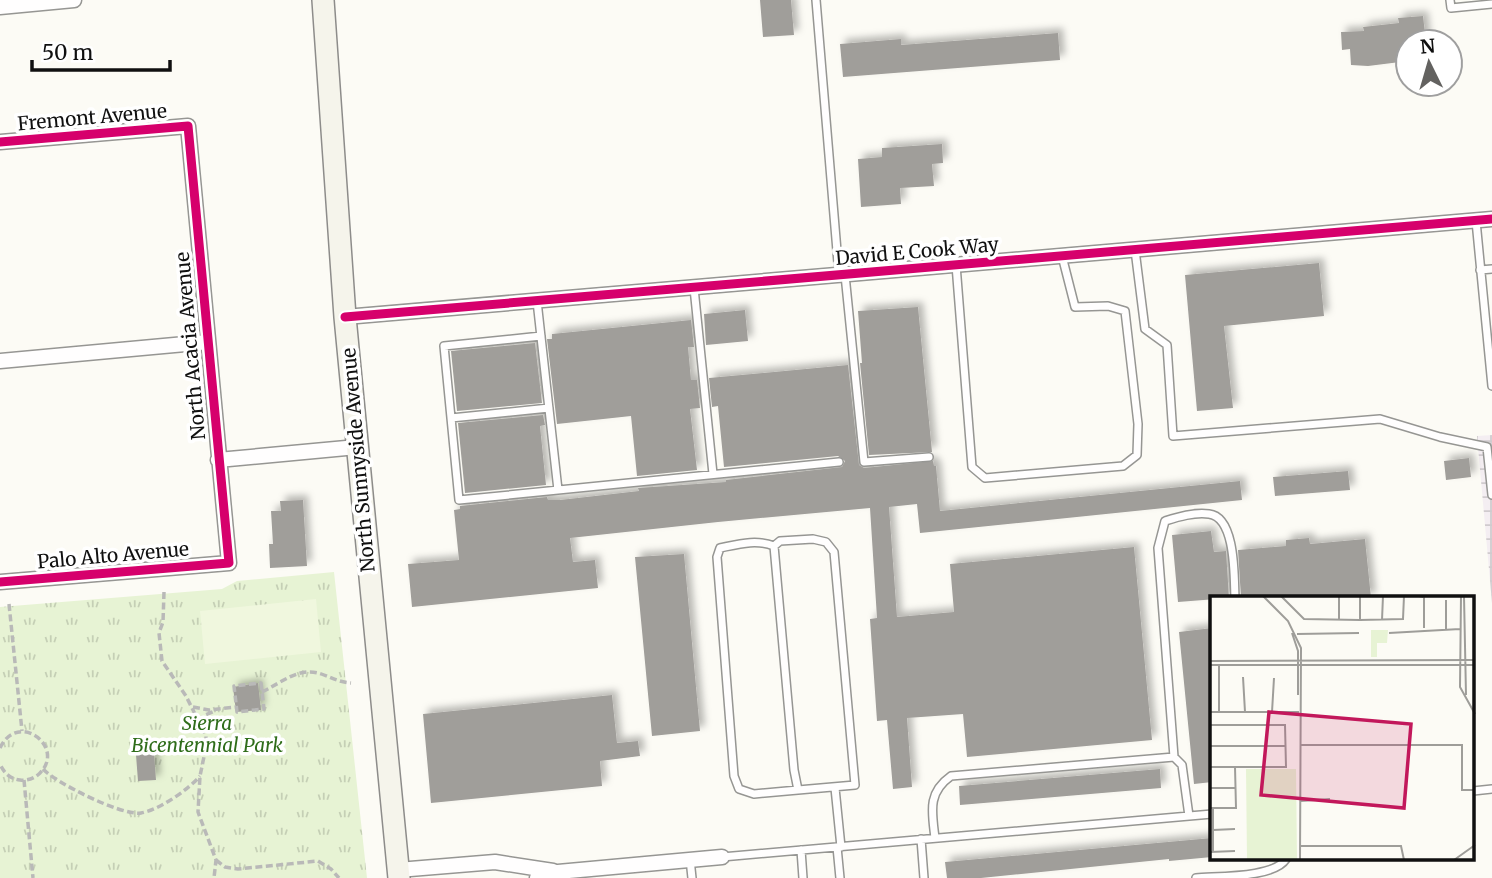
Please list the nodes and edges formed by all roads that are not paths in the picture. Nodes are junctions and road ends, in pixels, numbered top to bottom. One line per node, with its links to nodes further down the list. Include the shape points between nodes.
1 (74, 0): 5 (street)
2 (323, 0): 20 (main road, North Sunnyside Avenue)
3 (816, 0): 17 (lane)
4 (1450, 0): 6 (lane, via 1451,8)
5 (37, 2): 7 (street)
6 (1492, 4)
7 (0, 7)
8 (188, 126): 9 (street, Fremont Avenue); 23 (street, North Acacia Avenue)
9 (0, 142)
10 (1492, 219): 11 (street, David E Cook Way)
11 (1476, 220): 12 (street, David E Cook Way); 16 (lane)
12 (1135, 249): 13 (street, David E Cook Way); 34 (lane, via 1145,329 1167,345 1172,436 1380,419 1487,447)
13 (1062, 256): 14 (street, David E Cook Way); 14 (lane, via 1075,307 1108,306 1125,311 1138,424 1137,455 1123,466 985,478 972,467)
14 (956, 265): 17 (street, David E Cook Way)
15 (1492, 269): 16 (lane)
16 (1480, 270): 21 (lane)
17 (842, 274): 18 (street, David E Cook Way); 29 (lane, via 864,462)
18 (694, 287): 19 (street, David E Cook Way); 32 (lane)
19 (537, 300): 20 (street, David E Cook Way); 22 (lane)
20 (345, 317): 28 (main road, North Sunnyside Avenue)
21 (1489, 327): 25 (lane)
22 (541, 335): 26 (lane); 27 (lane, via 444,346)
23 (207, 342): 24 (street); 30 (street, North Acacia Avenue)
24 (0, 361)
25 (1492, 386)
26 (549, 408): 27 (lane); 33 (lane)
27 (451, 418): 33 (lane, via 459,500)
28 (357, 447): 30 (street); 54 (main road, North Sunnyside Avenue)
29 (929, 457)
30 (218, 460): 36 (street, North Acacia Avenue)
31 (839, 461): 32 (lane)
32 (713, 474): 33 (lane)
33 (558, 490)
34 (1492, 495)
35 (774, 546): 40 (lane, via 780,541 813,539 826,542 834,552 855,785); 42 (lane); 42 (lane, via 749,542 720,548 717,557 734,776 739,789 754,794)
36 (229, 563): 37 (street, Palo Alto Avenue)
37 (0, 582)
38 (1235, 596): 39 (lane, via 1231,541 1222,520 1211,513 1165,521 1158,548)
39 (1174, 757): 45 (lane, via 1182,765); 46 (lane, via 951,776 939,784 934,796)
40 (835, 788): 42 (lane); 48 (lane)
41 (1492, 789): 43 (lane)
42 (798, 790)
43 (1474, 791)
44 (1210, 814): 45 (lane)
45 (1189, 816): 46 (lane)
46 (935, 838): 47 (lane)
47 (921, 839): 48 (lane); 60 (lane)
48 (839, 847): 49 (lane); 59 (lane)
49 (801, 850): 50 (lane); 58 (lane)
50 (722, 857): 51 (street)
51 (690, 859): 53 (street); 57 (lane)
52 (1285, 860): 55 (lane)
53 (558, 872): 54 (street, via 495,862); 56 (street)
54 (398, 874)
55 (1265, 875): 61 (lane)
56 (537, 878)
57 (692, 878)
58 (803, 878)
59 (840, 878)
60 (924, 878)
61 (1196, 878)

